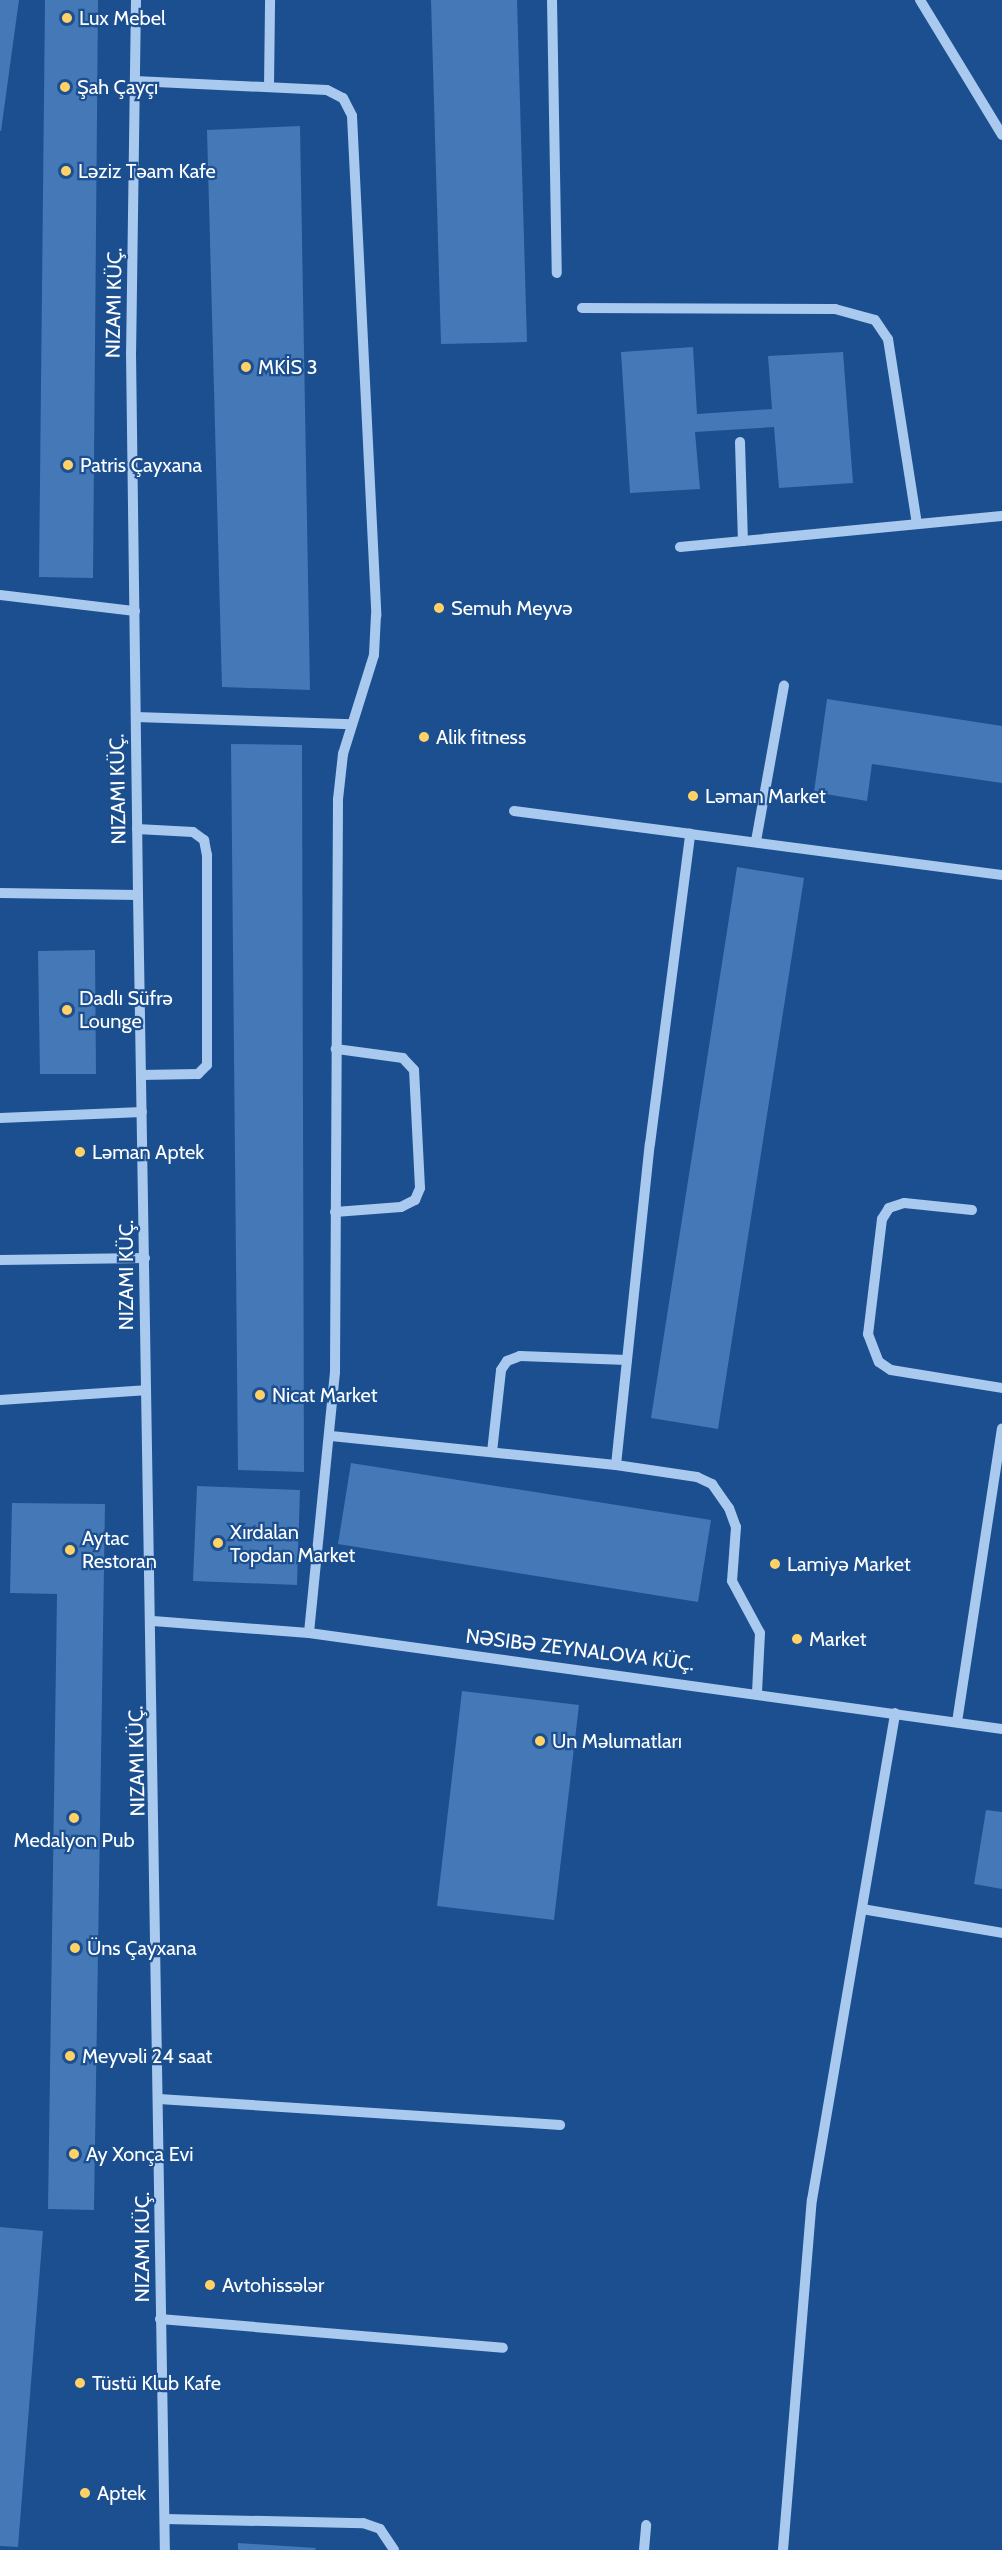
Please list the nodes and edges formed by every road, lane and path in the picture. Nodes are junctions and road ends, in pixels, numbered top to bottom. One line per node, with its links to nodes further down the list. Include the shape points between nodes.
1 (136, 0): 5 (street, NIZAMI KÜÇ.)
2 (270, 0): 6 (street)
3 (552, 0): 8 (street)
4 (920, 0): 7 (street)
5 (135, 81): 6 (street); 16 (street, NIZAMI KÜÇ.)
6 (269, 87): 19 (street, via 327,90 343,98 352,116 376,615 374,655)
7 (1002, 135)
8 (556, 273)
9 (582, 308): 12 (street, via 835,309 875,320 888,339)
10 (740, 442): 13 (street)
11 (1002, 516): 12 (street)
12 (917, 524): 13 (street)
13 (743, 541): 14 (street)
14 (680, 547)
15 (0, 595): 16 (street)
16 (135, 611): 18 (street, NIZAMI KÜÇ.)
17 (784, 685): 23 (street)
18 (136, 717): 19 (street); 21 (street, NIZAMI KÜÇ.)
19 (352, 724): 27 (street, via 338,799)
20 (514, 811): 22 (street)
21 (137, 829): 26 (street, NIZAMI KÜÇ.); 28 (street, via 193,832 204,840 207,855 207,1065 198,1074)
22 (690, 834): 23 (street); 35 (street)
23 (756, 841): 24 (street)
24 (1002, 875)
25 (0, 893): 26 (street)
26 (138, 895): 28 (street, NIZAMI KÜÇ.)
27 (336, 1049): 32 (street); 32 (street, via 403,1058 414,1070 420,1188 415,1200 401,1207)
28 (141, 1075): 29 (street, NIZAMI KÜÇ.)
29 (142, 1112): 30 (street); 33 (street, NIZAMI KÜÇ.)
30 (0, 1118)
31 (972, 1209): 36 (street, via 904,1203 889,1208 882,1219 868,1335 879,1362 891,1370)
32 (335, 1212): 40 (street)
33 (145, 1258): 34 (street); 37 (street, NIZAMI KÜÇ.)
34 (0, 1260)
35 (627, 1360): 41 (street, via 519,1356 507,1361 501,1370); 42 (street)
36 (1002, 1388)
37 (145, 1390): 38 (street); 43 (street, NIZAMI KÜÇ.)
38 (0, 1400)
39 (1002, 1428): 47 (street)
40 (331, 1436): 41 (street); 44 (street)
41 (492, 1452): 42 (street)
42 (616, 1465): 45 (street, via 697,1477 712,1484 729,1508 736,1527 732,1581 760,1633)
43 (153, 1621): 44 (street, NƏSIBƏ ZEYNALOVA KÜÇ.); 51 (street, NIZAMI KÜÇ.)
44 (309, 1633): 45 (street, NƏSIBƏ ZEYNALOVA KÜÇ.)
45 (757, 1692): 46 (street, NƏSIBƏ ZEYNALOVA KÜÇ.)
46 (895, 1713): 47 (street, NƏSIBƏ ZEYNALOVA KÜÇ.); 49 (street)
47 (957, 1722): 48 (street, NƏSIBƏ ZEYNALOVA KÜÇ.)
48 (1002, 1729)
49 (862, 1909): 50 (street); 60 (street, via 812,2200)
50 (1002, 1934)
51 (159, 2099): 52 (street); 53 (street, NIZAMI KÜÇ.)
52 (560, 2125)
53 (160, 2319): 54 (street); 55 (street, NIZAMI KÜÇ.)
54 (503, 2348)
55 (165, 2519): 57 (street, NIZAMI KÜÇ.); 58 (street, via 363,2523 380,2529)
56 (646, 2525): 59 (street)
57 (165, 2550)
58 (393, 2550)
59 (644, 2550)
60 (783, 2550)

